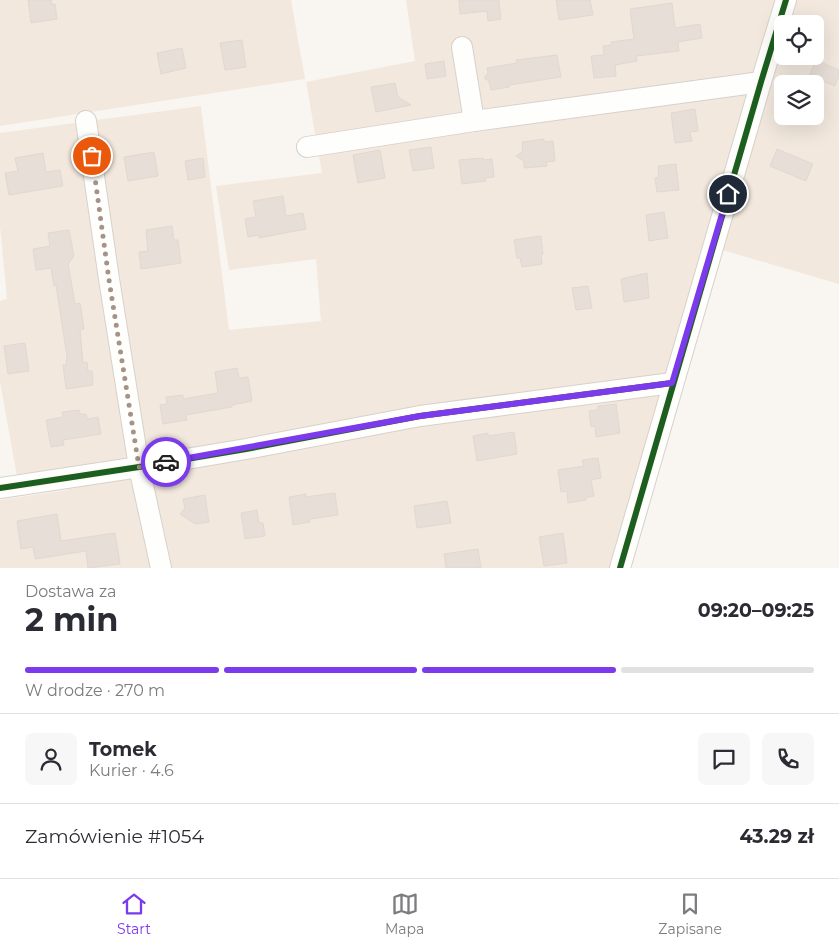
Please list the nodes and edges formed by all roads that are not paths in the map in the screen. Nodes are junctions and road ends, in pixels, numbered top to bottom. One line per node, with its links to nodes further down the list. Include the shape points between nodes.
1 (786, 0): 3 (street)
2 (462, 47): 5 (street)
3 (760, 82): 5 (street); 7 (street)
4 (86, 121): 8 (street)
5 (474, 121): 6 (street)
6 (307, 147)
7 (672, 383): 8 (street, via 420,416); 11 (street)
8 (139, 467): 9 (street); 10 (street)
9 (0, 488)
10 (161, 568)
11 (620, 568)

